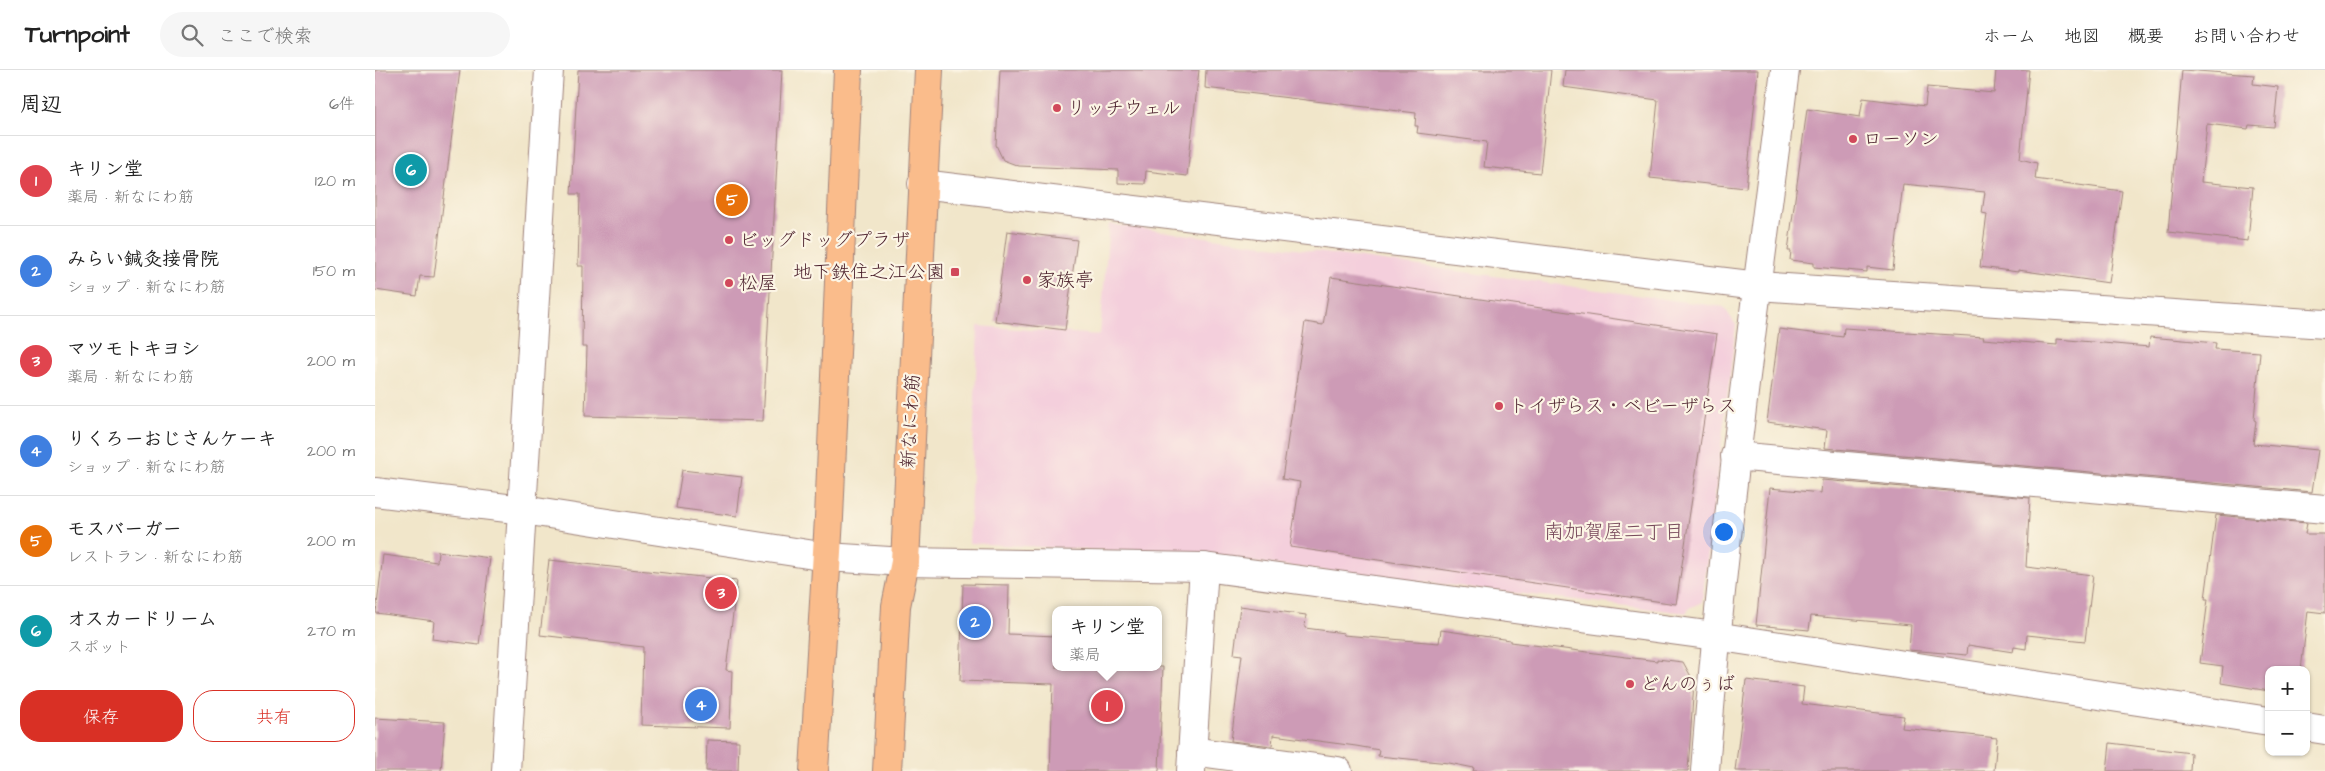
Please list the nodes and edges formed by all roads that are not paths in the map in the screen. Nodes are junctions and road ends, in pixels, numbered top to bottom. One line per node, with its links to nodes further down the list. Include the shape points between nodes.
1 (549, 70): 11 (street)
2 (848, 70): 12 (main road)
3 (929, 70): 5 (main road, 新なにわ筋)
4 (1785, 70): 6 (street)
5 (922, 184): 6 (street); 13 (main road, 新なにわ筋)
6 (1758, 286): 7 (street); 8 (street)
7 (2325, 324)
8 (1735, 456): 10 (street); 15 (street)
9 (375, 492): 11 (street)
10 (2325, 509)
11 (523, 510): 12 (street); 20 (street)
12 (827, 557): 13 (street); 21 (main road)
13 (905, 562): 14 (street); 22 (main road, 新なにわ筋, via 896,606)
14 (1203, 567): 15 (street); 19 (street)
15 (1715, 636): 16 (street); 24 (street)
16 (2265, 721)
17 (2310, 728): 18 (street)
18 (2325, 730)
19 (1191, 761): 23 (street)
20 (506, 771)
21 (814, 771)
22 (887, 771)
23 (1338, 771)
24 (1705, 771)

